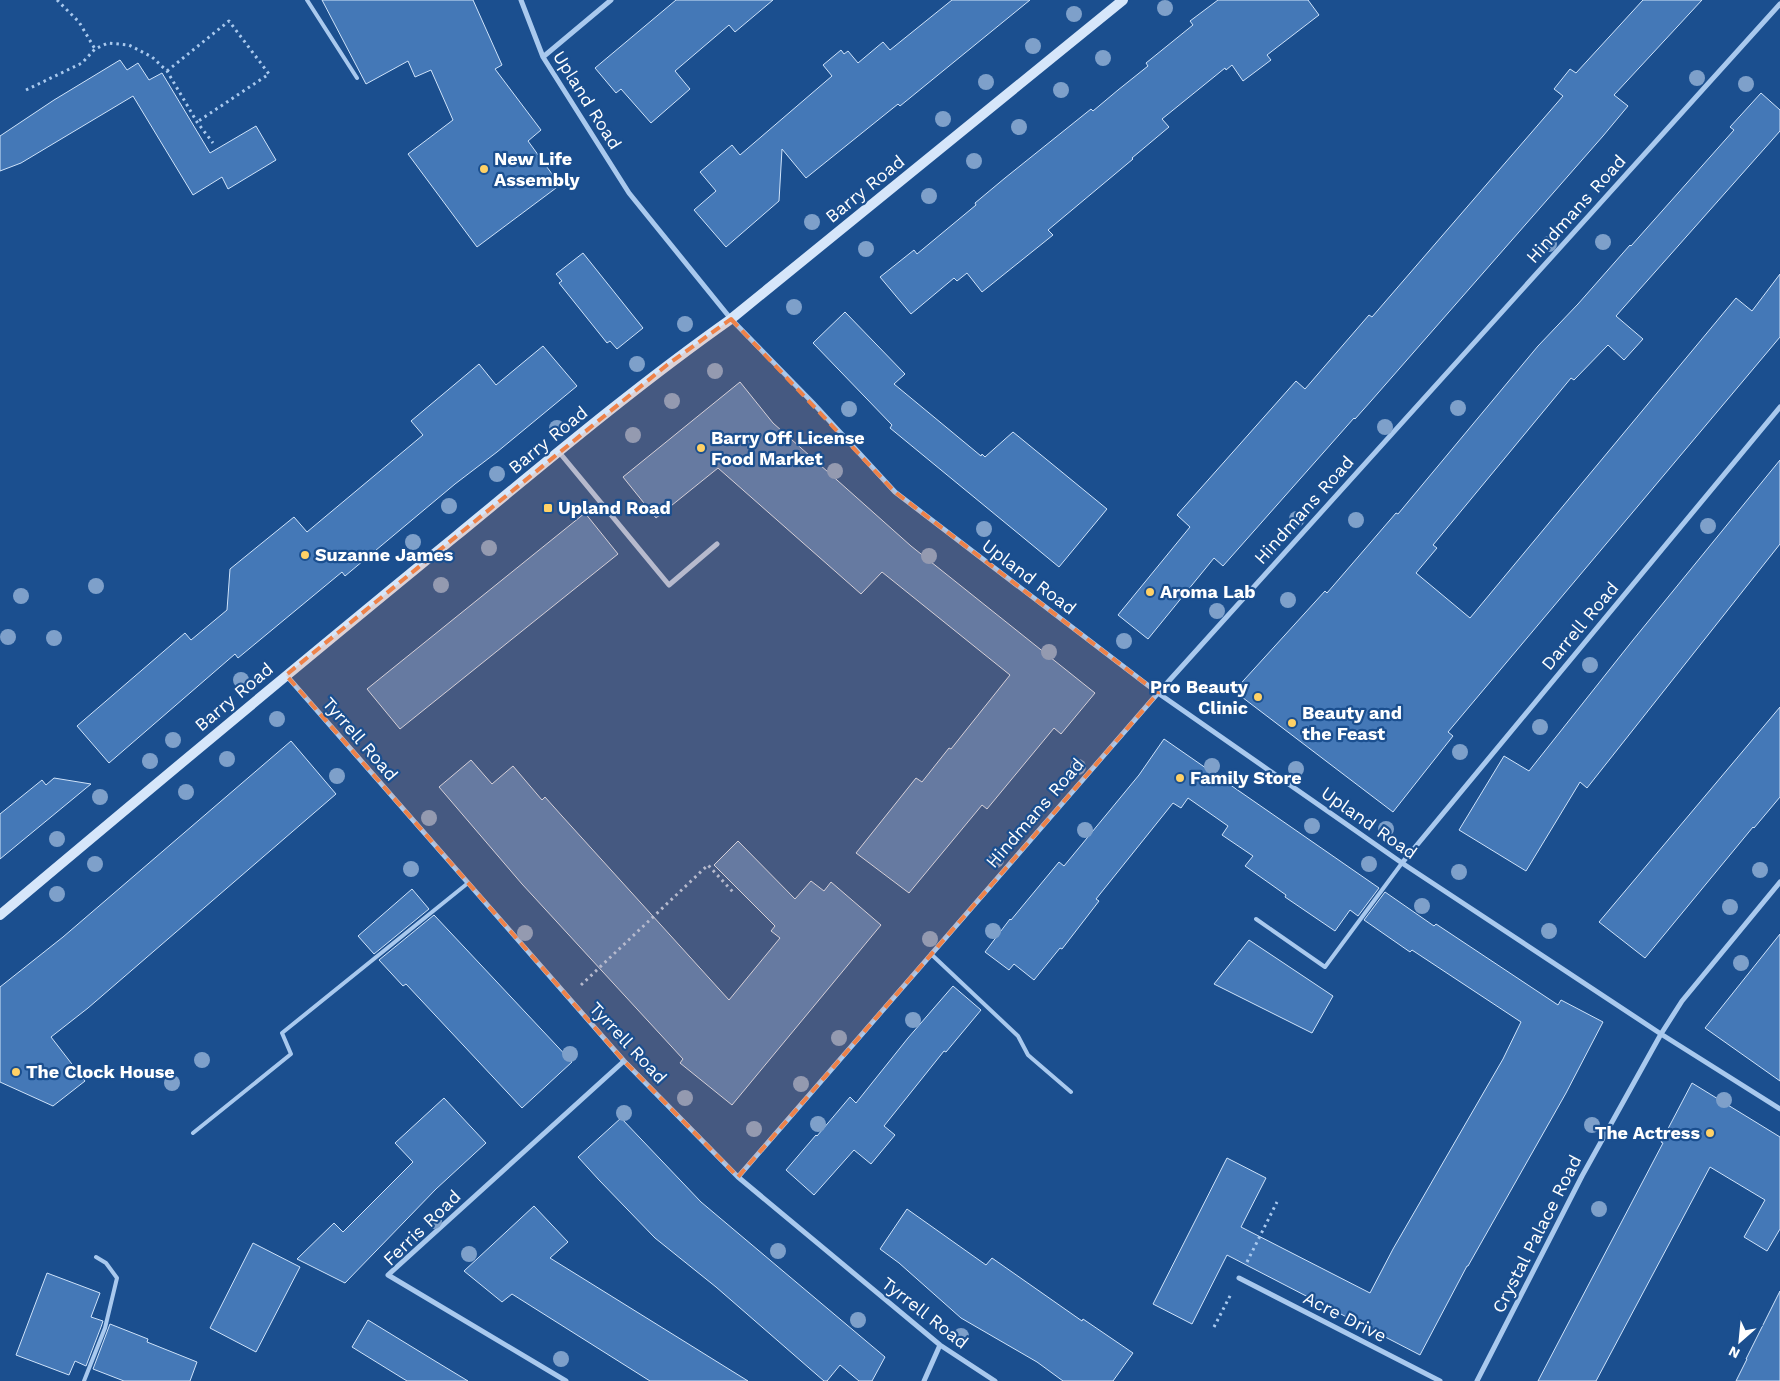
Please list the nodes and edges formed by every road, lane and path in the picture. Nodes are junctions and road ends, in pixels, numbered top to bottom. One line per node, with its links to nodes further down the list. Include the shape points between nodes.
1 (57, 0): 7 (path, via 79,22)
2 (307, 0): 10 (lane)
3 (521, 0): 8 (street, Upland Road)
4 (611, 0): 8 (street)
5 (1123, 0): 14 (main road, Barry Road)
6 (1780, 4): 19 (street, Hindmans Road)
7 (95, 49): 9 (path, via 108,43 129,45 152,57); 11 (path, via 82,63)
8 (543, 57): 14 (street, Upland Road, via 628,193)
9 (167, 71): 12 (path); 12 (path, via 229,21 269,74)
10 (357, 78)
11 (26, 90)
12 (197, 122): 13 (path)
13 (212, 143)
14 (731, 319): 16 (main road, Barry Road, via 667,365); 19 (street, Upland Road, via 895,492)
15 (1780, 406): 20 (street, Darrell Road)
16 (559, 452): 17 (street, via 669,585); 18 (main road, Barry Road)
17 (717, 544)
18 (286, 675): 22 (street, Tyrrell Road); 24 (main road, Barry Road)
19 (1158, 693): 20 (street, Upland Road); 26 (street, Hindmans Road)
20 (1402, 863): 25 (lane, via 1325,967); 28 (street, Upland Road)
21 (1780, 882): 28 (street, Crystal Palace Road, via 1682,1001)
22 (468, 883): 27 (street, Tyrrell Road); 32 (lane, via 282,1033 290,1054)
23 (733, 892): 27 (path, via 708,865)
24 (0, 915)
25 (1256, 919)
26 (931, 954): 30 (lane, via 1018,1036 1028,1055); 33 (street, Hindmans Road)
27 (567, 997): 29 (street, Tyrrell Road)
28 (1661, 1034): 31 (street, Upland Road); 42 (street, Crystal Palace Road, via 1582,1176)
29 (624, 1061): 33 (street, Tyrrell Road); 38 (street, Ferris Road, via 388,1275)
30 (1071, 1092)
31 (1780, 1109)
32 (193, 1133)
33 (738, 1177): 36 (street, Tyrrell Road)
34 (96, 1257): 37 (lane, via 106,1263 117,1278 105,1328)
35 (1239, 1278): 41 (street, Acre Drive)
36 (940, 1346): 39 (street); 40 (street, Tyrrell Road)
37 (84, 1381)
38 (566, 1381)
39 (924, 1381)
40 (995, 1381)
41 (1440, 1381)
42 (1476, 1381)

